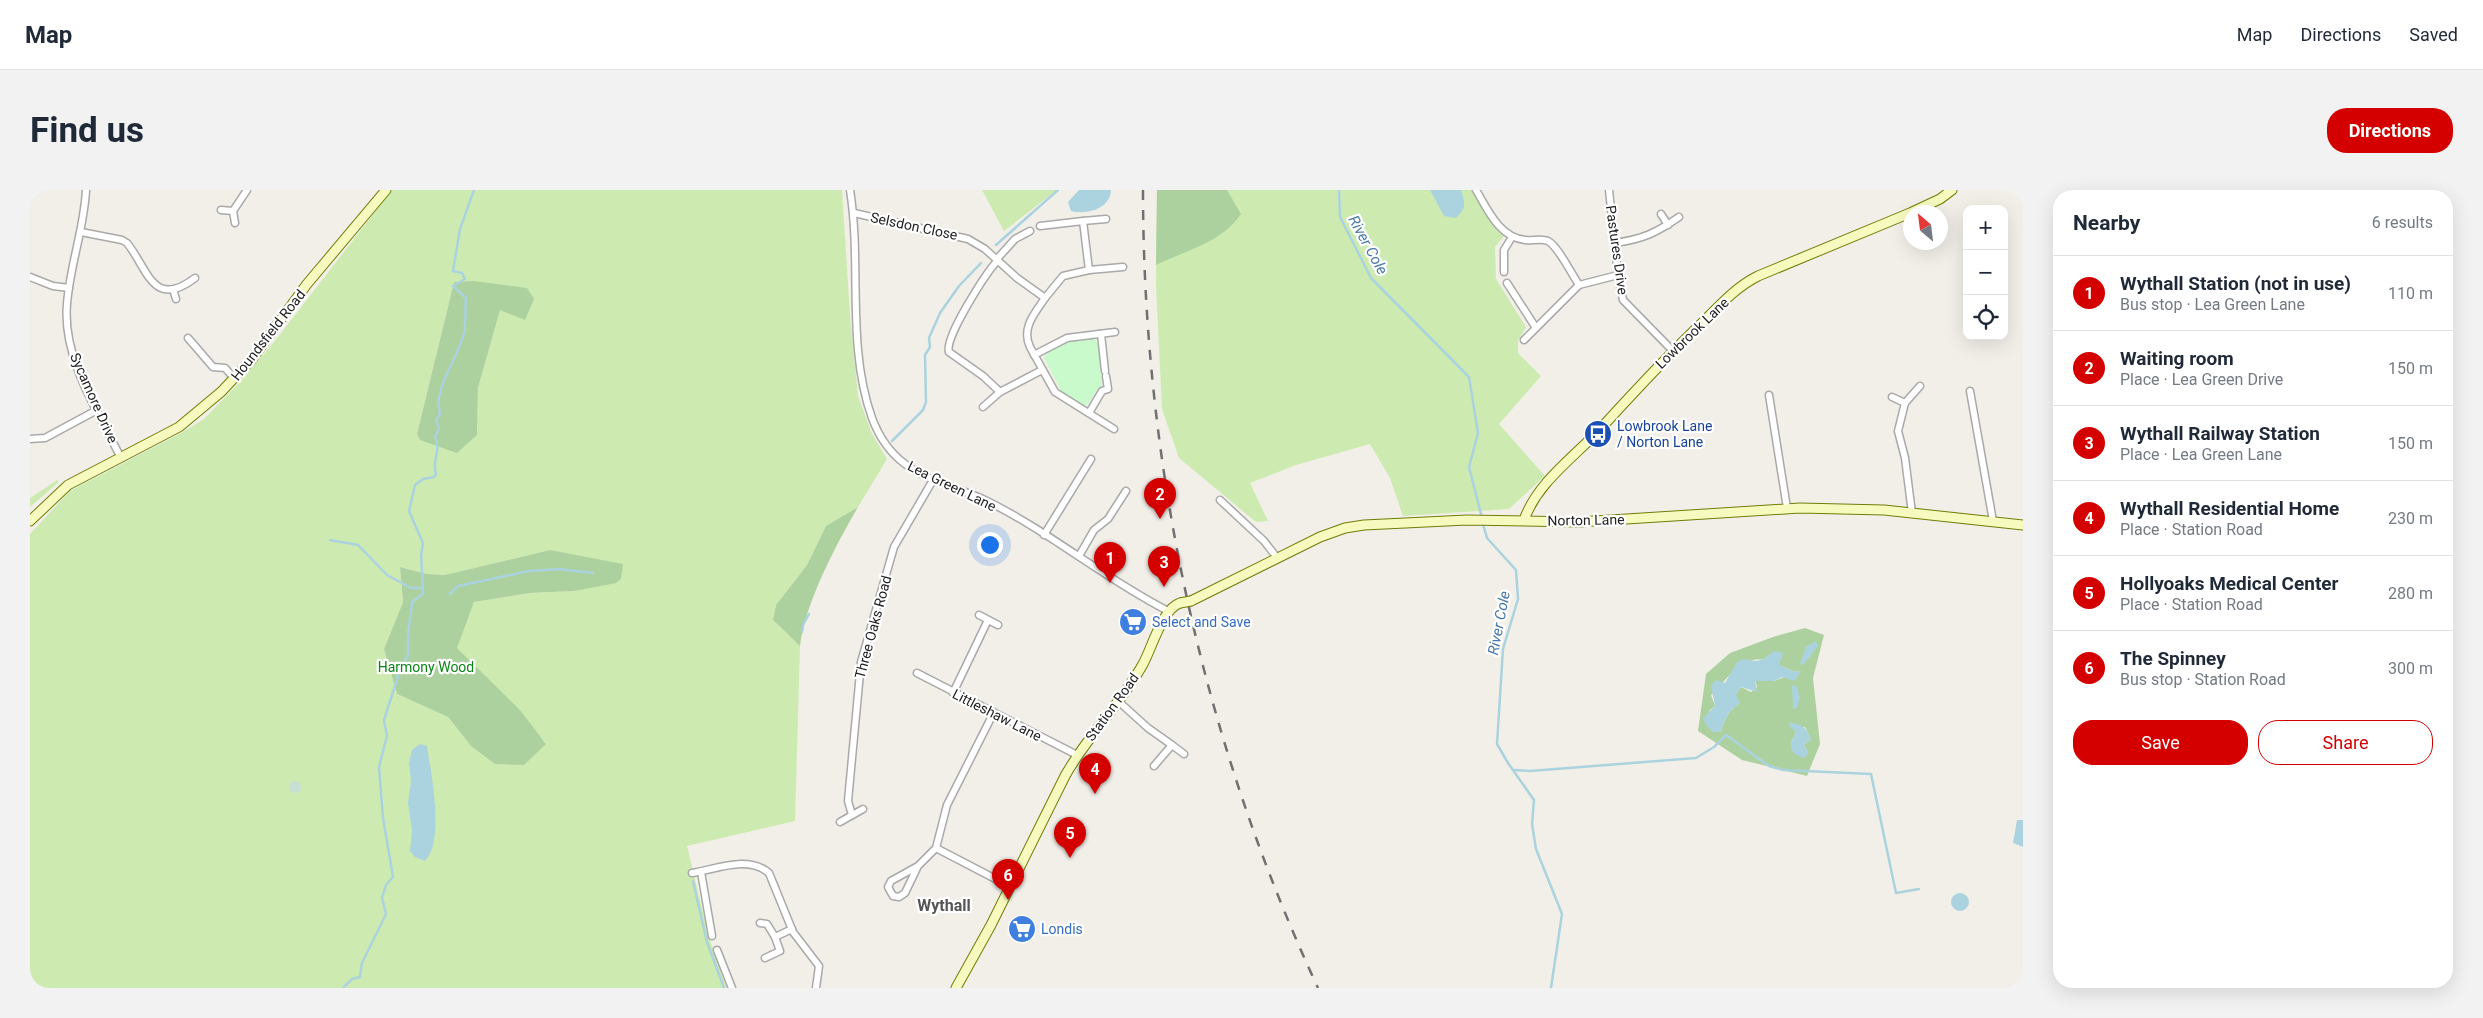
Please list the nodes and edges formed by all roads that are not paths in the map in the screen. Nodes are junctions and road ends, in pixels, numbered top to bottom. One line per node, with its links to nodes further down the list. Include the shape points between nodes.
1 (86, 190): 21 (street, Sycamore Drive)
2 (247, 190): 10 (street)
3 (386, 190): 45 (street, Houndsfield Road)
4 (850, 190): 11 (street, Lea Green Lane)
5 (1476, 190): 22 (street, via 1500,229)
6 (1609, 190): 23 (street, Pastures Drive)
7 (1952, 190): 8 (street, Lowbrook Lane)
8 (1928, 205)
9 (221, 210): 10 (street)
10 (233, 211): 17 (street)
11 (854, 213): 24 (street, Selsdon Close, via 968,239); 59 (street, Lea Green Lane, via 856,319 863,384 870,410 881,437 895,456)
12 (1661, 214): 18 (street)
13 (1903, 216): 42 (street, Lowbrook Lane, via 1746,282)
14 (1680, 217): 18 (street)
15 (1106, 219): 16 (street)
16 (1083, 221): 19 (street); 26 (street)
17 (235, 223)
18 (1668, 225): 23 (street, via 1638,240)
19 (1040, 226)
20 (1030, 231): 24 (street, via 1015,238)
21 (82, 232): 33 (street, Sycamore Drive); 34 (street, via 122,240 131,248 150,281 160,288)
22 (1512, 237): 27 (street, via 1504,250); 32 (street, via 1547,240)
23 (1615, 243): 28 (street, Pastures Drive)
24 (997, 259): 35 (street, Selsdon Close); 48 (street, via 961,316 947,348 951,355 983,376)
25 (1123, 267): 26 (street)
26 (1089, 270): 35 (street, via 1063,276)
27 (1504, 272)
28 (1618, 275): 32 (street); 42 (street, Pastures Drive, via 1624,300)
29 (30, 277): 33 (street)
30 (195, 278): 34 (street, via 183,287)
31 (1507, 283): 37 (street)
32 (1579, 285): 37 (street)
33 (68, 288): 53 (street, Sycamore Drive, via 66,306 72,349)
34 (173, 289): 36 (street)
35 (1046, 298): 43 (street, via 1027,328 1027,340)
36 (176, 299)
37 (1536, 328): 41 (street)
38 (1114, 332): 39 (street)
39 (1100, 334): 43 (street, via 1067,338); 54 (street, via 1108,389 1102,391)
40 (188, 338): 45 (street, via 213,367 225,368)
41 (1524, 340)
42 (1673, 351): 64 (street, Lowbrook Lane, via 1547,482 1530,505)
43 (1034, 355): 44 (street)
44 (1042, 370): 48 (street); 54 (street, via 1062,398)
45 (234, 378): 57 (street, Houndsfield Road, via 200,412 179,427)
46 (1920, 386): 51 (street)
47 (1970, 391): 66 (street)
48 (1000, 392): 52 (street)
49 (1769, 395): 62 (street)
50 (1892, 397): 51 (street)
51 (1905, 402): 63 (street, via 1898,431)
52 (983, 407)
53 (97, 410): 56 (street, via 45,438); 57 (street, Sycamore Drive)
54 (1089, 413): 55 (street)
55 (1114, 429)
56 (30, 439)
57 (121, 458): 65 (street, Houndsfield Road, via 68,485)
58 (1091, 460): 68 (street)
59 (934, 480): 68 (street, Lea Green Lane, via 987,501); 84 (street, Three Oaks Road, via 894,547 861,662 848,801)
60 (1126, 491): 69 (street, via 1108,519 1094,530)
61 (1220, 500): 70 (street, via 1264,541)
62 (1787, 508): 63 (street, Norton Lane); 64 (street, Norton Lane, via 1579,522)
63 (1912, 513): 66 (street, Norton Lane)
64 (1524, 520): 70 (street, Norton Lane, via 1355,526 1320,537)
65 (30, 521)
66 (1993, 521): 67 (street, Norton Lane)
67 (2023, 525)
68 (1044, 535): 69 (street, Lea Green Lane)
69 (1079, 556): 71 (street, Lea Green Lane)
70 (1278, 559): 71 (street, Norton Lane, bridge)
71 (1168, 611): 77 (street, Station Road, via 1142,666)
72 (979, 615): 73 (street)
73 (988, 620): 74 (street); 76 (street)
74 (998, 625)
75 (917, 673): 76 (street, Littleshaw Lane)
76 (953, 693): 78 (street, Littleshaw Lane)
77 (1117, 700): 79 (street); 81 (street, Station Road)
78 (993, 714): 81 (street, Littleshaw Lane); 86 (street, via 948,805)
79 (1172, 745): 80 (street); 82 (street)
80 (1184, 754)
81 (1077, 755): 90 (street, Station Road)
82 (1154, 766)
83 (863, 809): 84 (street)
84 (852, 815): 85 (street)
85 (840, 822)
86 (936, 848): 87 (street); 90 (street)
87 (918, 866): 87 (street, via 891,881 888,887 893,896 899,897 905,892)
88 (701, 872): 89 (street); 92 (street, via 745,864 763,868 775,884); 93 (street)
89 (692, 873)
90 (1009, 886): 99 (street, Station Road, via 990,928)
91 (760, 923): 94 (street, via 767,924)
92 (792, 929): 94 (street); 98 (street, via 819,966)
93 (712, 936)
94 (775, 936): 96 (street, via 780,951)
95 (717, 950): 97 (street)
96 (765, 958)
97 (732, 988)
98 (816, 988)
99 (956, 988)

